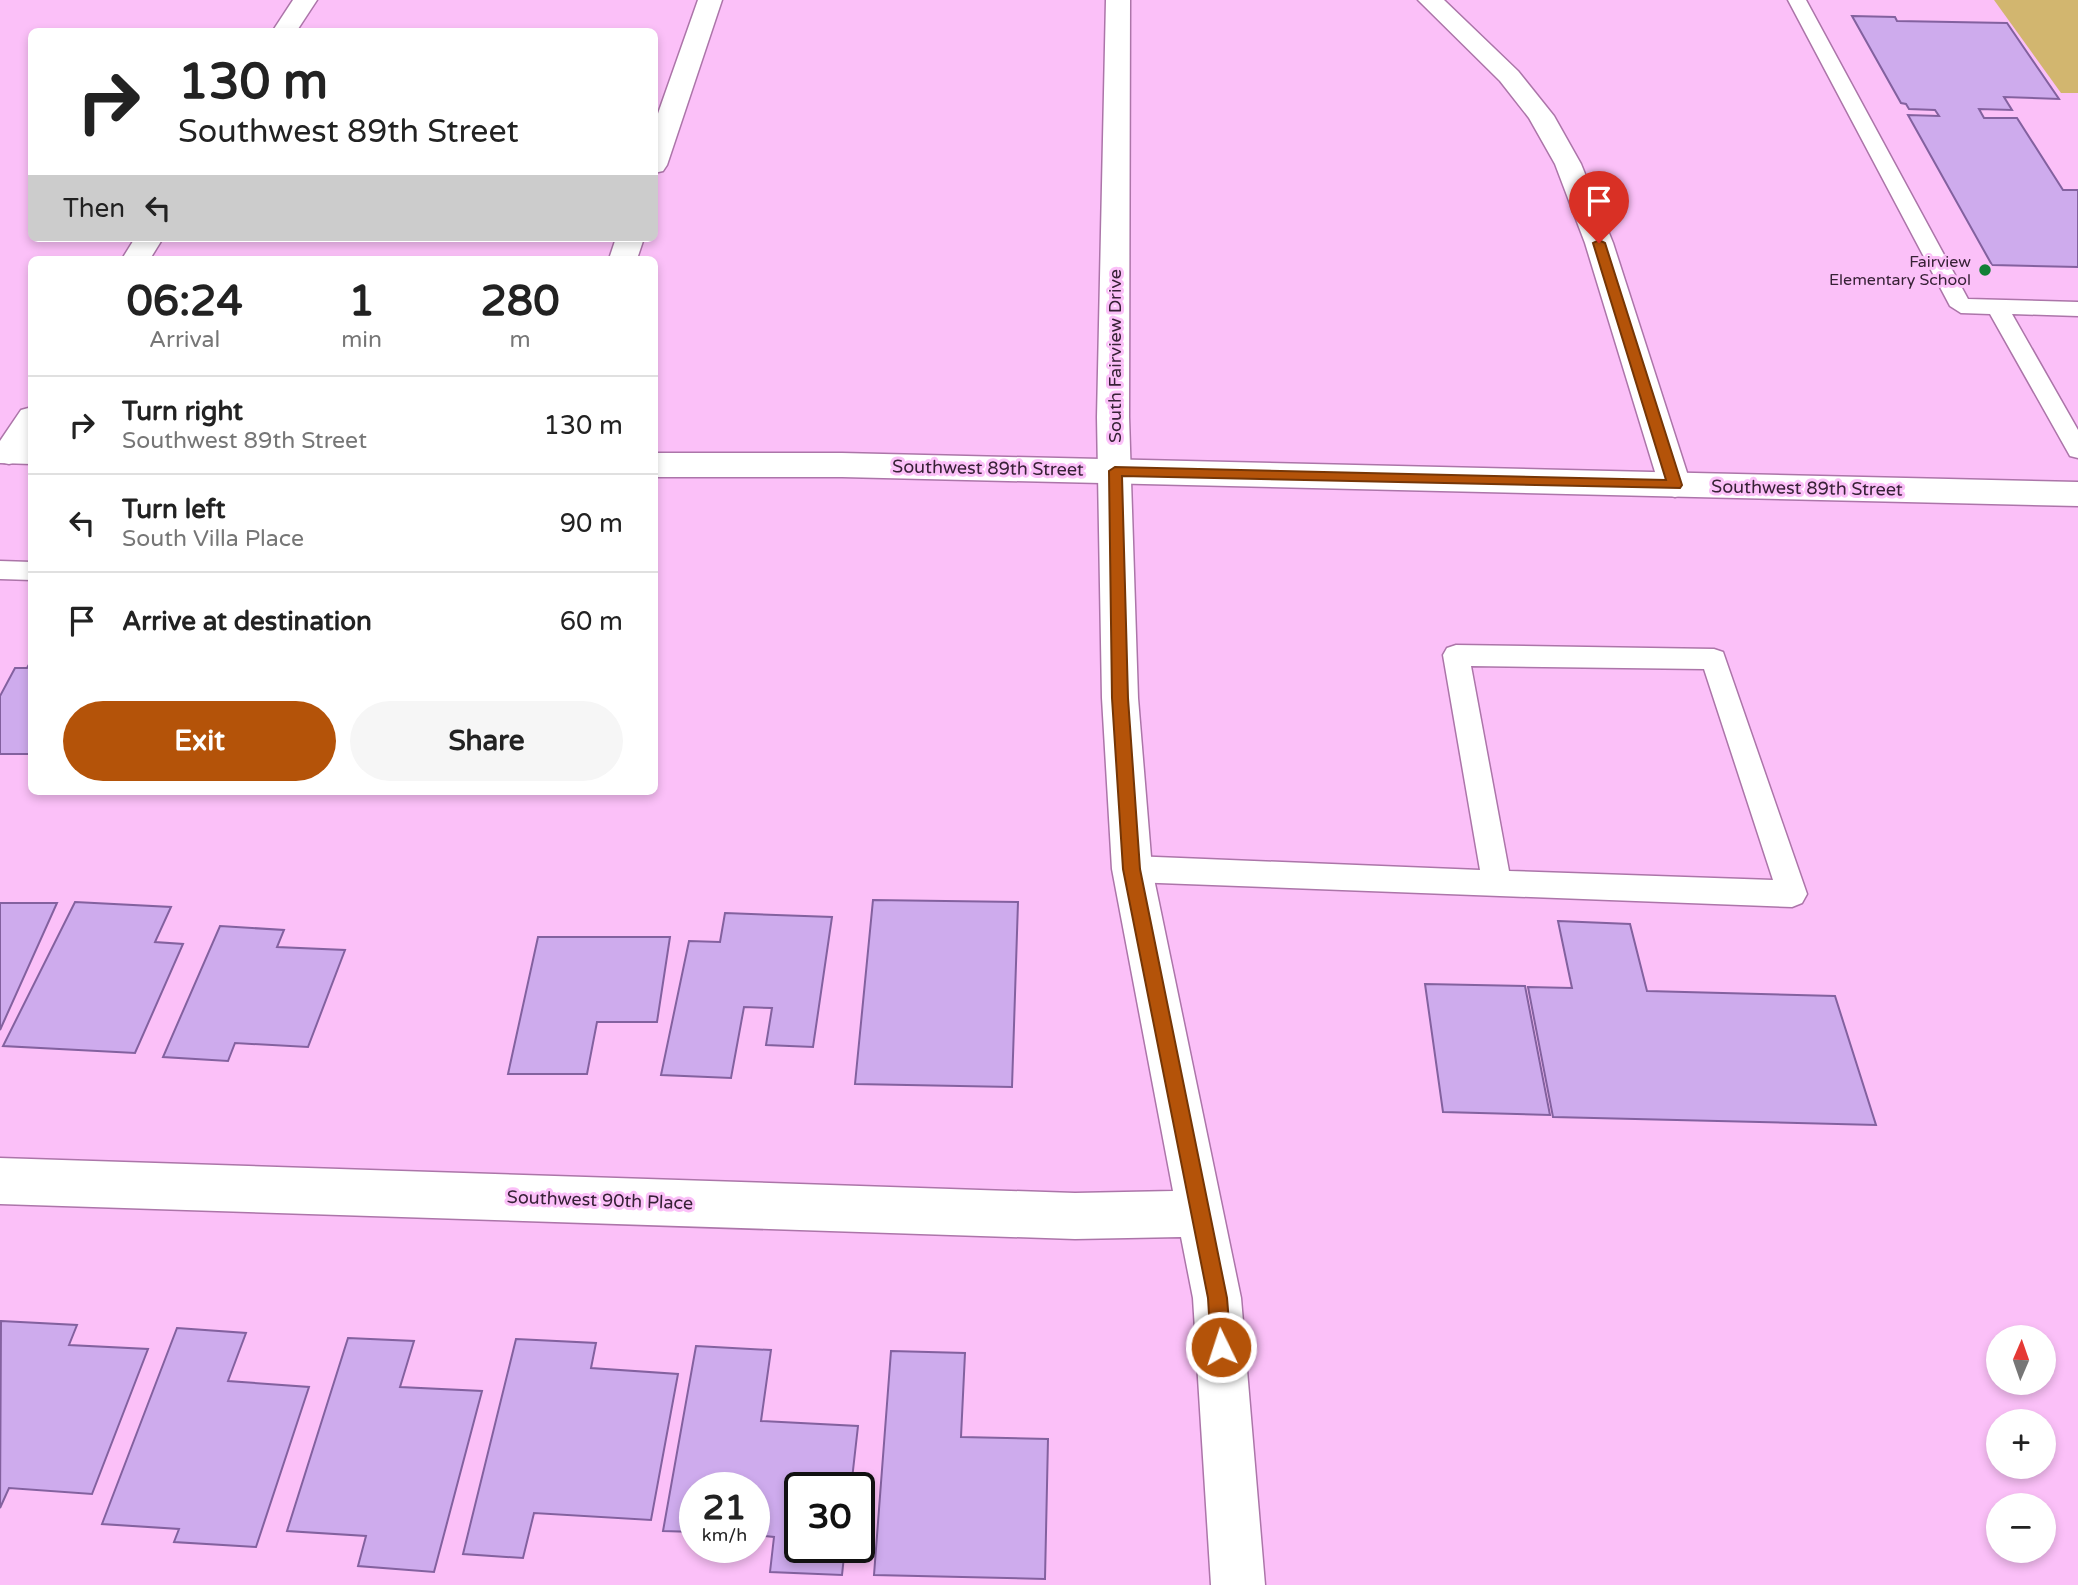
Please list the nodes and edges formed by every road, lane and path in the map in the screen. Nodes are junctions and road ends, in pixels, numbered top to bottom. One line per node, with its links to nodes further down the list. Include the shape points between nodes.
1 (305, 0): 6 (street)
2 (710, 0): 7 (street)
3 (1118, 0): 14 (street, South Fairview Drive)
4 (1430, 0): 15 (street, via 1509,76 1541,116 1568,164 1599,243)
5 (1797, 0): 8 (lane, via 1961,306)
6 (287, 28)
7 (658, 153)
8 (1997, 307): 9 (lane); 11 (lane)
9 (2078, 309)
10 (28, 425): 12 (street)
11 (2078, 450)
12 (13, 453)
13 (658, 466): 14 (street, Southwest 89th Street)
14 (1115, 471): 15 (street, Southwest 89th Street); 19 (street, South Fairview Drive, via 1120,698)
15 (1675, 485): 16 (street, Southwest 89th Street)
16 (2078, 494)
17 (0, 570): 18 (lane)
18 (28, 571)
19 (1132, 869): 20 (lane); 22 (street, South Fairview Drive)
20 (1497, 883): 20 (lane, via 1792,894 1714,659 1456,655)
21 (0, 1181): 22 (street, Southwest 90th Place, via 1075,1216)
22 (1200, 1213): 23 (street, South Fairview Drive, via 1217,1298)
23 (1238, 1585)

